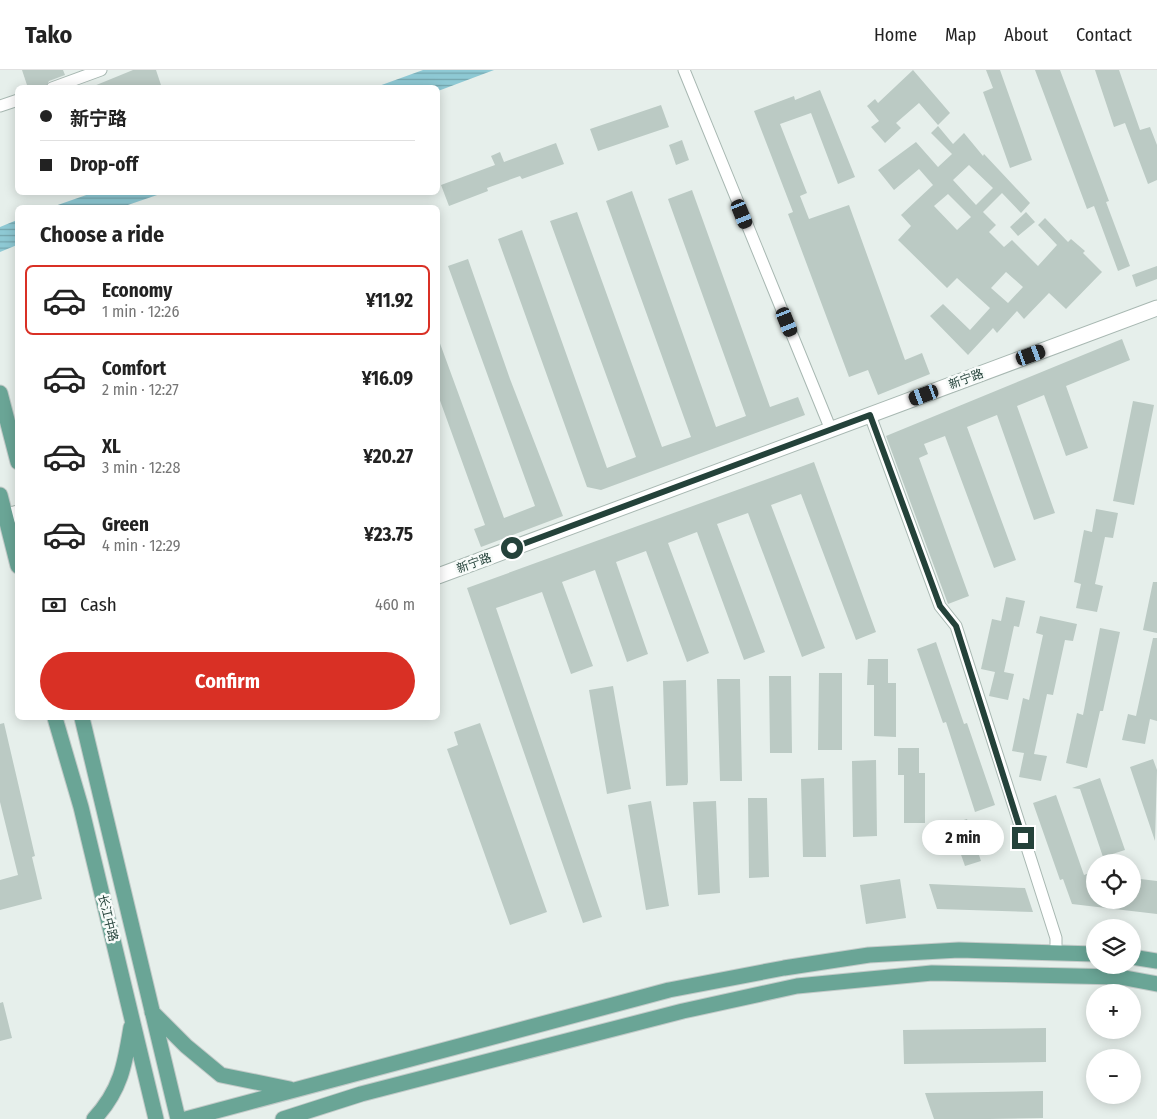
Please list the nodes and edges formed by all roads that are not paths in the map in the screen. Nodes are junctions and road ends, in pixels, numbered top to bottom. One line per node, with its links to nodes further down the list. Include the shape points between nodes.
1 (101, 70): 3 (street)
2 (684, 70): 9 (street)
3 (60, 85)
4 (15, 101): 5 (street)
5 (0, 106)
6 (1157, 308): 8 (street, 新宁路)
7 (0, 393): 10 (main road)
8 (870, 415): 9 (street, 新宁路); 17 (street, via 940,606 956,626 1056,938)
9 (831, 430): 14 (street, 新宁路)
10 (15, 450)
11 (0, 495): 12 (main road)
12 (8, 516): 13 (main road)
13 (15, 551)
14 (440, 575)
15 (57, 720): 23 (main road, 长江中路, via 81,807)
16 (82, 720): 22 (main road, 长江中路)
17 (1056, 951): 18 (main road); 24 (main road, via 959,950 869,956 775,970 669,990)
18 (1086, 953)
19 (1141, 959): 20 (main road)
20 (1157, 962)
21 (1157, 984): 25 (main road, via 1120,977 932,973 797,986 683,1011 361,1094)
22 (152, 1012): 24 (main road, via 221,1075); 28 (main road, 长江中路)
23 (132, 1021): 26 (main road, via 124,1070 109,1103); 27 (main road, 长江中路)
24 (294, 1090): 29 (main road)
25 (298, 1116): 30 (main road)
26 (94, 1119)
27 (156, 1119)
28 (178, 1119)
29 (186, 1119)
30 (283, 1119)

